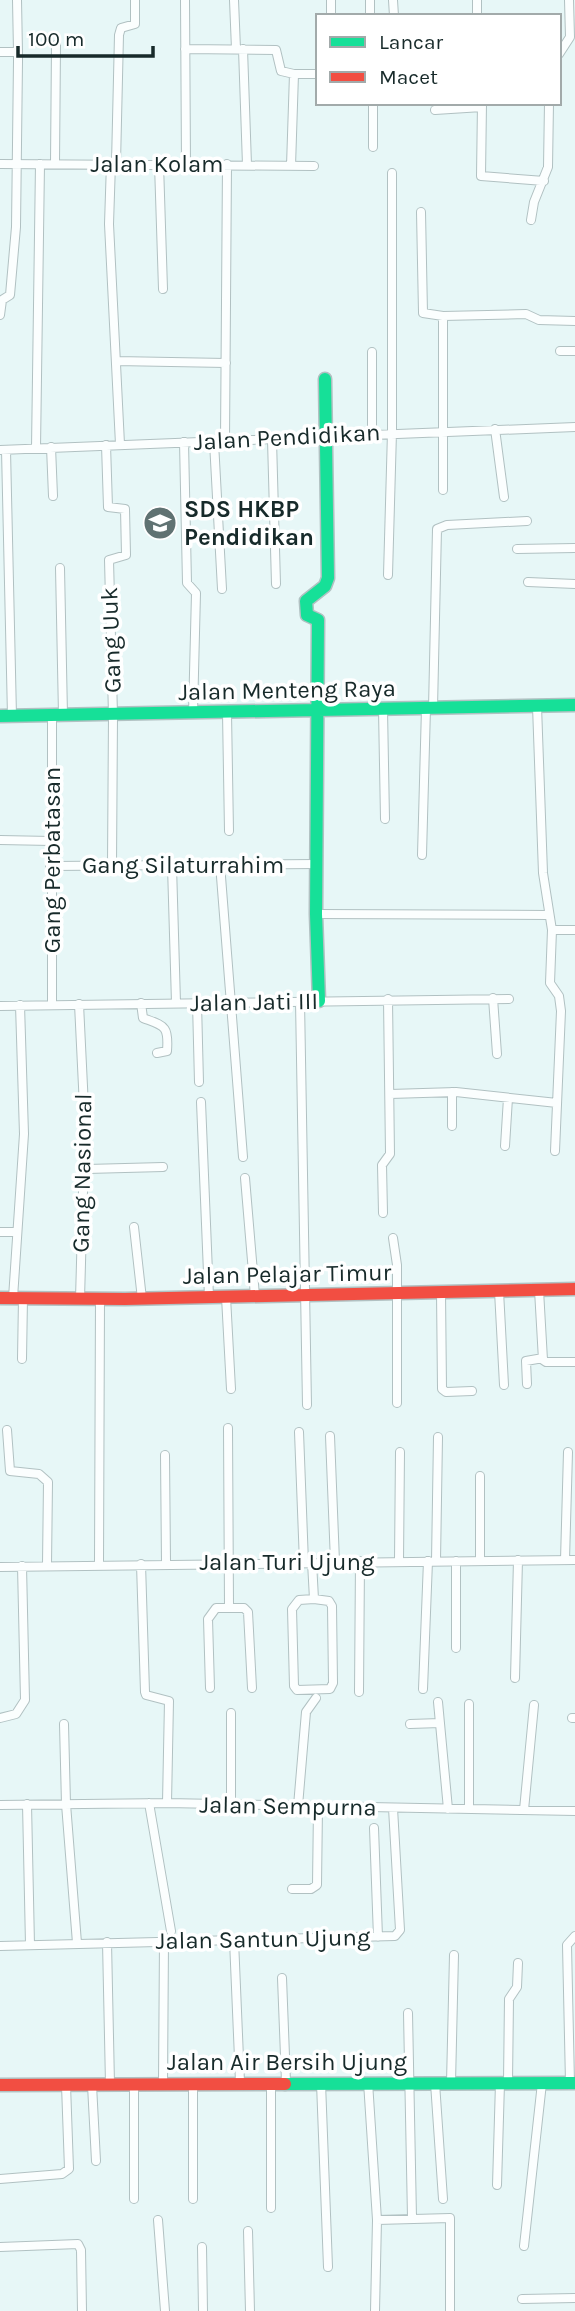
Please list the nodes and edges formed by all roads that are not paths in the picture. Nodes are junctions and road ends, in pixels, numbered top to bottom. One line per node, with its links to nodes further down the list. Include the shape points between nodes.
1 (17, 0): 11 (street)
2 (135, 0): 20 (street, via 135,24 118,35)
3 (185, 0): 7 (street)
4 (234, 0): 8 (street)
5 (569, 0): 9 (street, via 570,37)
6 (56, 45): 19 (street)
7 (185, 49): 8 (street); 24 (street)
8 (239, 49): 12 (street, via 276,50 281,71); 26 (street)
9 (561, 51)
10 (0, 52): 11 (street)
11 (18, 52): 27 (street)
12 (294, 74): 13 (street); 28 (street)
13 (316, 74)
14 (373, 105): 18 (street)
15 (482, 105): 17 (street); 31 (street, via 481,176)
16 (550, 105): 31 (street)
17 (435, 110)
18 (373, 147)
19 (55, 163): 20 (street, Jalan Kolam); 22 (street, Jalan Kolam)
20 (113, 163): 23 (street, Jalan Kolam); 41 (street, via 109,224)
21 (0, 164): 27 (street, Jalan Kolam)
22 (40, 164): 27 (street, Jalan Kolam); 57 (street)
23 (159, 164): 24 (street, Jalan Kolam); 34 (street)
24 (186, 164): 25 (street, Jalan Kolam)
25 (227, 164): 26 (street, Jalan Kolam); 42 (street)
26 (247, 164): 28 (street, Jalan Kolam)
27 (17, 165): 35 (street, via 10,295 2,300)
28 (291, 166): 29 (street, Jalan Kolam)
29 (314, 166)
30 (392, 173): 47 (street)
31 (544, 181): 33 (street)
32 (421, 212): 36 (street, via 422,311)
33 (531, 220)
34 (163, 289)
35 (0, 315)
36 (443, 316): 37 (street, via 526,314 538,320); 46 (street)
37 (575, 321)
38 (559, 351): 39 (street)
39 (575, 351)
40 (372, 352): 48 (street)
41 (116, 361): 42 (street); 54 (street)
42 (226, 363): 51 (street)
43 (325, 379): 49 (street)
44 (575, 427): 45 (street, Jalan Pendidikan)
45 (495, 429): 46 (street, Jalan Pendidikan); 61 (street)
46 (441, 430): 47 (street, Jalan Pendidikan); 59 (street)
47 (392, 432): 48 (street, Jalan Pendidikan); 66 (street)
48 (372, 433): 49 (street, Jalan Pendidikan)
49 (326, 437): 50 (street, Jalan Pendidikan); 75 (street, via 328,578 306,601 307,615 318,620)
50 (272, 440): 51 (street, Jalan Pendidikan); 68 (street)
51 (225, 441): 53 (street, Jalan Pendidikan)
52 (184, 442): 53 (street, Jalan Pendidikan); 54 (street, Jalan Pendidikan); 76 (street, via 187,583 196,593)
53 (214, 442): 70 (street)
54 (120, 444): 55 (street, Jalan Pendidikan)
55 (106, 445): 56 (street, Jalan Pendidikan); 79 (street, Gang Uuk, via 108,507 125,509 126,519 126,555 109,560)
56 (51, 447): 57 (street, Jalan Pendidikan); 60 (street)
57 (36, 448): 58 (street, Jalan Pendidikan)
58 (3, 450): 80 (street)
59 (443, 490)
60 (53, 496)
61 (504, 497)
62 (527, 521): 73 (street, via 442,525 437,529)
63 (575, 548): 64 (street)
64 (517, 549)
65 (60, 568): 78 (street, Gang Perbatasan)
66 (388, 575)
67 (528, 582): 69 (street)
68 (276, 584)
69 (575, 584)
70 (222, 589)
71 (575, 705): 72 (street, Jalan Menteng Raya)
72 (537, 706): 73 (street, Jalan Menteng Raya); 92 (street, via 543,873)
73 (429, 708): 74 (street, Jalan Menteng Raya); 85 (street)
74 (383, 709): 75 (street, Jalan Menteng Raya); 81 (street)
75 (320, 711): 77 (street, Jalan Menteng Raya); 87 (street)
76 (193, 713): 77 (street, Jalan Menteng Raya); 79 (street, Jalan Menteng Raya)
77 (227, 713): 82 (street)
78 (58, 715): 79 (street, Jalan Menteng Raya); 80 (street, Jalan Menteng Raya); 84 (street, Gang Perbatasan)
79 (113, 715): 88 (street, Gang Uuk)
80 (6, 716)
81 (385, 818)
82 (229, 831)
83 (0, 841): 84 (street)
84 (51, 841): 89 (street, Gang Perbatasan)
85 (422, 855)
86 (220, 864): 87 (street, Gang Silaturrahim); 90 (street, Gang Silaturrahim); 100 (street)
87 (316, 864): 91 (street)
88 (112, 865): 89 (street, Gang Silaturrahim); 90 (street, Gang Silaturrahim)
89 (50, 866): 106 (street, Gang Perbatasan)
90 (172, 866): 102 (street)
91 (316, 914): 92 (street); 99 (street)
92 (549, 915): 93 (street)
93 (552, 930): 94 (street); 115 (street, via 550,984 561,1011)
94 (575, 930)
95 (493, 998): 96 (street, Jalan Jati III); 97 (street, Jalan Jati III); 109 (street)
96 (388, 999): 99 (street, Jalan Jati III); 112 (street)
97 (509, 999)
98 (300, 1001): 99 (street, Jalan Jati III); 100 (street, Jalan Jati III); 133 (street)
99 (319, 1001)
100 (230, 1002): 103 (street, Jalan Jati III); 119 (street)
101 (141, 1003): 102 (street, Jalan Jati III); 104 (street, Jalan Jati III); 108 (street, via 143,1018 166,1028 167,1051)
102 (176, 1003): 103 (street, Jalan Jati III)
103 (197, 1003): 110 (street)
104 (79, 1004): 106 (street, Jalan Jati III); 121 (street, Gang Nasional)
105 (20, 1005): 106 (street, Jalan Jati III); 107 (street, Jalan Jati III); 126 (street, via 24,1134)
106 (52, 1005)
107 (0, 1006)
108 (156, 1053)
109 (497, 1054)
110 (199, 1082)
111 (452, 1092): 112 (street); 113 (street); 116 (street)
112 (390, 1094): 123 (street, via 390,1154 382,1165)
113 (508, 1098): 115 (street); 117 (street)
114 (201, 1102): 135 (street)
115 (557, 1103): 118 (street)
116 (452, 1126)
117 (505, 1146)
118 (555, 1151)
119 (243, 1157)
120 (163, 1167): 121 (street)
121 (87, 1169): 138 (street, Gang Nasional)
122 (245, 1178): 134 (street)
123 (383, 1213)
124 (134, 1227): 140 (street)
125 (0, 1232): 126 (street)
126 (16, 1232): 137 (street)
127 (393, 1238): 132 (street)
128 (575, 1289): 129 (street, Jalan Pelajar Timur)
129 (539, 1290): 130 (street, Jalan Pelajar Timur); 141 (street)
130 (499, 1291): 131 (street, Jalan Pelajar Timur); 145 (street)
131 (441, 1292): 132 (street, Jalan Pelajar Timur); 147 (street, via 442,1389)
132 (396, 1293): 133 (street, Jalan Pelajar Timur); 148 (street)
133 (306, 1295): 134 (street, Jalan Pelajar Timur); 149 (street)
134 (255, 1296): 136 (street, Jalan Pelajar Timur)
135 (209, 1297): 136 (street, Jalan Pelajar Timur); 140 (street, Jalan Pelajar Timur)
136 (226, 1297): 146 (street)
137 (12, 1298): 138 (street, Jalan Pelajar Timur); 142 (street)
138 (80, 1299): 139 (street, Jalan Pelajar Timur)
139 (100, 1299): 140 (street, Jalan Pelajar Timur); 171 (street)
140 (142, 1299)
141 (543, 1358): 143 (street, via 546,1362); 144 (street, via 526,1361)
142 (22, 1359)
143 (575, 1362)
144 (527, 1384)
145 (504, 1385)
146 (231, 1389)
147 (472, 1391)
148 (397, 1403)
149 (307, 1405)
150 (228, 1428): 170 (street)
151 (7, 1430): 173 (street, via 10,1471 39,1474 48,1482)
152 (299, 1432): 166 (street)
153 (330, 1436): 167 (street)
154 (438, 1437): 163 (street)
155 (400, 1452): 162 (street)
156 (568, 1452): 160 (street)
157 (165, 1455): 169 (street)
158 (480, 1476): 165 (street)
159 (518, 1560): 160 (street, Jalan Turi Ujung); 165 (street, Jalan Turi Ujung); 179 (street)
160 (565, 1560): 161 (street, Jalan Turi Ujung)
161 (575, 1560)
162 (399, 1561): 163 (street, Jalan Turi Ujung); 168 (street, Jalan Turi Ujung)
163 (432, 1561): 164 (street, Jalan Turi Ujung); 182 (street)
164 (456, 1561): 165 (street, Jalan Turi Ujung); 178 (street)
165 (480, 1561)
166 (308, 1562): 167 (street, Jalan Turi Ujung); 170 (street, Jalan Turi Ujung); 176 (street)
167 (335, 1562): 168 (street, Jalan Turi Ujung)
168 (360, 1562): 183 (street)
169 (166, 1563): 170 (street, Jalan Turi Ujung); 172 (street, Jalan Turi Ujung)
170 (229, 1563): 177 (street)
171 (99, 1564): 172 (street, Jalan Turi Ujung); 173 (street, Jalan Turi Ujung)
172 (141, 1564): 194 (street, via 145,1692 169,1703)
173 (47, 1565): 174 (street, Jalan Turi Ujung)
174 (22, 1566): 175 (street, Jalan Turi Ujung); 189 (street, via 25,1700 16,1714)
175 (0, 1567)
176 (314, 1599): 176 (street, via 329,1601 332,1606 333,1683 330,1689 297,1690 293,1686 292,1609 299,1600)
177 (229, 1606): 180 (street, via 216,1608 208,1619); 181 (street, via 248,1612)
178 (456, 1648)
179 (515, 1678)
180 (210, 1688)
181 (252, 1688)
182 (423, 1689)
183 (359, 1692)
184 (316, 1698): 199 (street, via 306,1712)
185 (438, 1702): 190 (street)
186 (469, 1704): 203 (street)
187 (534, 1704): 204 (street)
188 (231, 1713): 197 (street)
189 (0, 1718)
190 (440, 1723): 192 (street); 202 (street)
191 (64, 1724): 196 (street)
192 (410, 1724)
193 (149, 1803): 194 (street, Jalan Sempurna); 196 (street, Jalan Sempurna); 208 (street)
194 (167, 1803): 197 (street, Jalan Sempurna)
195 (27, 1804): 196 (street, Jalan Sempurna); 198 (street, Jalan Sempurna); 215 (street)
196 (66, 1804): 214 (street)
197 (231, 1804): 199 (street, Jalan Sempurna)
198 (0, 1805)
199 (298, 1806): 200 (street, Jalan Sempurna)
200 (318, 1807): 201 (street, Jalan Sempurna); 207 (street, via 317,1885)
201 (393, 1808): 202 (street, Jalan Sempurna); 210 (street, Jalan Santun Ujung, via 400,1930 396,1936)
202 (448, 1809): 203 (street, Jalan Sempurna)
203 (469, 1810): 204 (street, Jalan Sempurna)
204 (524, 1810): 205 (street, Jalan Sempurna)
205 (575, 1811)
206 (374, 1828): 210 (street)
207 (292, 1889)
208 (170, 1931)
209 (575, 1936): 233 (street, via 566,1945)
210 (378, 1937): 211 (street, Jalan Santun Ujung)
211 (234, 1940): 212 (street, Jalan Santun Ujung); 221 (street)
212 (164, 1941): 213 (street, Jalan Santun Ujung); 225 (street)
213 (107, 1942): 214 (street, Jalan Santun Ujung); 234 (street)
214 (77, 1943): 215 (street, Jalan Santun Ujung)
215 (30, 1945): 216 (street, Jalan Santun Ujung)
216 (0, 1946)
217 (454, 1955): 230 (street)
218 (518, 1963): 231 (street, via 517,1987 509,1999)
219 (282, 1978): 223 (street)
220 (408, 2013): 228 (street)
221 (240, 2082): 222 (street, Jalan Air Bersih Ujung); 226 (street, Jalan Air Bersih Ujung)
222 (271, 2082): 223 (street, Jalan Air Bersih Ujung); 245 (street)
223 (286, 2082): 227 (street, Jalan Air Bersih Ujung)
224 (368, 2082): 227 (street, Jalan Air Bersih Ujung); 228 (street, Jalan Air Bersih Ujung); 248 (street)
225 (163, 2083): 226 (street, Jalan Air Bersih Ujung); 235 (street, Jalan Air Bersih Ujung)
226 (193, 2083): 243 (street)
227 (321, 2083): 253 (street)
228 (408, 2083): 229 (street, Jalan Air Bersih Ujung); 246 (street)
229 (435, 2083): 230 (street, Jalan Air Bersih Ujung); 244 (street)
230 (451, 2083): 231 (street, Jalan Air Bersih Ujung)
231 (504, 2083): 232 (street, Jalan Air Bersih Ujung); 241 (street)
232 (542, 2083): 233 (street, Jalan Air Bersih Ujung); 250 (street)
233 (572, 2083)
234 (110, 2084): 235 (street, Jalan Air Bersih Ujung); 238 (street, Jalan Air Bersih Ujung)
235 (134, 2084): 242 (street)
236 (0, 2085): 237 (street, Jalan Air Bersih Ujung)
237 (66, 2085): 238 (street, Jalan Air Bersih Ujung); 240 (street, via 69,2169 62,2174)
238 (92, 2085): 239 (street)
239 (96, 2161)
240 (0, 2179)
241 (497, 2185)
242 (134, 2199)
243 (193, 2199)
244 (443, 2199)
245 (271, 2208)
246 (412, 2218): 248 (street); 261 (street, via 448,2217 452,2221)
247 (158, 2220): 257 (street)
248 (377, 2220): 260 (street)
249 (247, 2231): 259 (street)
250 (524, 2246)
251 (0, 2247): 256 (street, via 78,2244)
252 (202, 2248): 258 (street)
253 (328, 2267)
254 (575, 2298): 255 (street)
255 (522, 2299)
256 (82, 2311)
257 (165, 2311)
258 (203, 2311)
259 (250, 2311)
260 (375, 2311)
261 (450, 2311)

